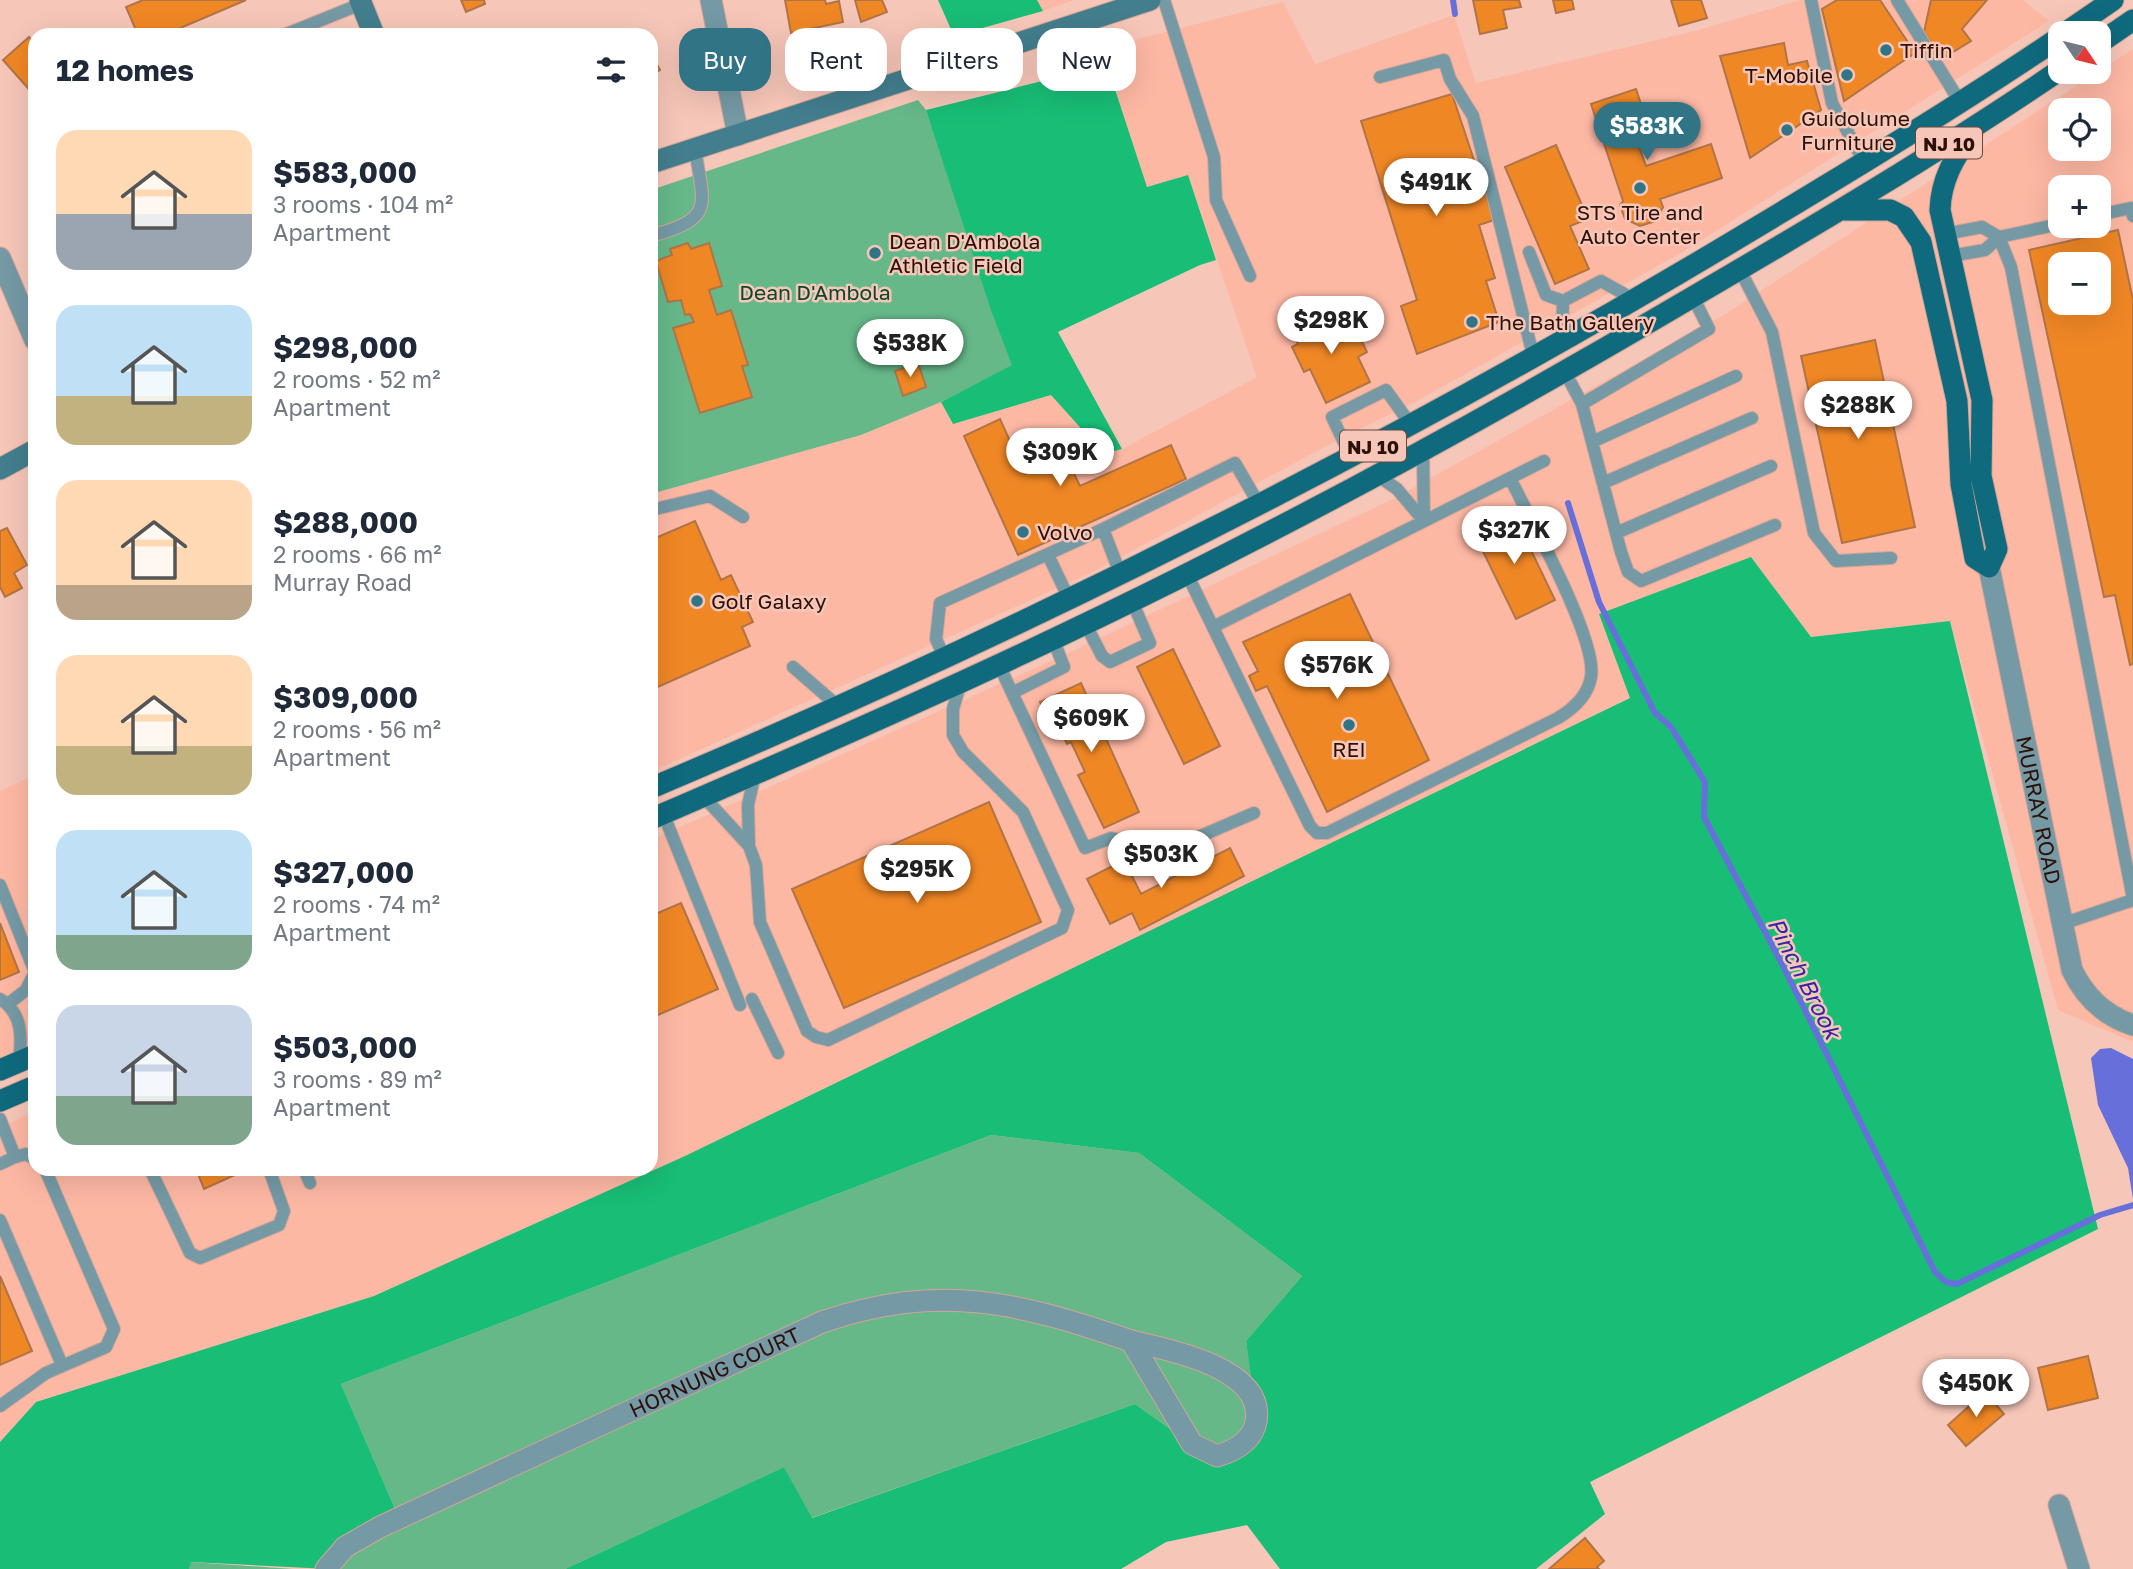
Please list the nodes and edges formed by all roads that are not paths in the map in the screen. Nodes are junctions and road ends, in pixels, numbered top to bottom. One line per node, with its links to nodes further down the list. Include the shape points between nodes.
1 (711, 0): 20 (street)
2 (1150, 0): 20 (street)
3 (1164, 0): 35 (lane, via 1214,157 1216,200)
4 (1811, 0): 23 (lane, via 1832,103)
5 (1896, 0): 18 (lane)
6 (2113, 0): 9 (main road)
7 (361, 2): 10 (lane); 11 (street)
8 (2133, 20): 12 (main road)
9 (2082, 21)
10 (300, 28)
11 (371, 28)
12 (2111, 35)
13 (2133, 39): 15 (main road)
14 (2048, 45): 18 (main road, NJ 10)
15 (2111, 48)
16 (1380, 77): 41 (lane, via 1444,60 1473,116)
17 (2048, 79): 19 (main road, NJ 10)
18 (1960, 102): 23 (main road, NJ 10)
19 (1980, 124): 24 (main road, NJ 10); 29 (main road, via 1949,169 1940,192)
20 (738, 135): 21 (street)
21 (695, 149): 22 (street); 28 (lane, via 703,202 684,226)
22 (658, 161)
23 (1864, 162): 37 (main road, NJ 10)
24 (1842, 210): 34 (main road, NJ 10); 66 (main road, via 1890,210 1904,217 1921,242 1957,401 1961,484 1975,558)
25 (2132, 210): 26 (lane)
26 (2111, 213)
27 (2048, 227): 30 (lane)
28 (658, 234)
29 (1945, 234): 30 (lane, via 1982,227); 32 (main road)
30 (1999, 237): 32 (lane, via 1985,250); 88 (lane, via 2011,268)
31 (1529, 252): 38 (lane, via 1546,295)
32 (1950, 257): 66 (main road, via 1982,400 1981,476 1997,550)
33 (0, 258): 39 (street)
34 (1740, 270): 36 (main road, NJ 10); 65 (lane, via 1772,332 1814,533 1836,561)
35 (1250, 276)
36 (1693, 298): 42 (main road, NJ 10); 44 (lane, via 1709,329)
37 (1636, 300): 38 (lane, via 1601,281); 40 (main road, NJ 10)
38 (1563, 301): 40 (lane)
39 (28, 324)
40 (1562, 342): 41 (main road, NJ 10)
41 (1534, 359): 46 (main road, NJ 10)
42 (1565, 372): 44 (lane); 48 (main road, NJ 10)
43 (1735, 376): 47 (lane)
44 (1582, 404): 47 (lane)
45 (1752, 418): 56 (lane)
46 (1411, 425): 50 (main road, NJ 10); 50 (lane, via 1386,390 1332,416)
47 (1592, 442): 56 (lane)
48 (1423, 450): 54 (main road, NJ 10); 60 (lane)
49 (28, 454): 53 (street)
50 (1351, 457): 57 (main road, NJ 10)
51 (1545, 461): 55 (lane)
52 (1771, 466): 63 (lane)
53 (0, 469)
54 (1377, 475): 60 (lane, via 1397,489); 67 (main road, NJ 10)
55 (1510, 478): 60 (lane); 72 (lane, via 1586,638 1591,677 1571,710 1378,809 1327,833 1317,833 1310,826)
56 (1603, 483): 63 (lane)
57 (1260, 506): 62 (lane, via 1235,463); 68 (main road, NJ 10)
58 (658, 508): 59 (lane, via 710,496)
59 (743, 517)
60 (1424, 521): 72 (lane)
61 (1775, 526): 63 (lane, via 1641,581 1628,572)
62 (1103, 529): 64 (lane); 68 (lane)
63 (1616, 533)
64 (1048, 555): 69 (lane); 74 (lane, via 940,603 936,639)
65 (1891, 558)
66 (1989, 567): 89 (street, MURRAY ROAD)
67 (1187, 574): 70 (main road, NJ 10); 72 (lane)
68 (1121, 576): 69 (main road, NJ 10)
69 (1070, 601): 74 (main road, NJ 10)
70 (1132, 601): 71 (main road, NJ 10); 71 (lane, via 1150,643 1111,662 1102,656)
71 (1085, 623): 73 (main road, NJ 10)
72 (1213, 627)
73 (1053, 639): 75 (main road, NJ 10); 78 (lane, via 1064,667)
74 (945, 659): 79 (main road, NJ 10)
75 (999, 665): 77 (main road, NJ 10); 78 (lane)
76 (793, 667): 79 (lane)
77 (961, 682): 80 (main road, NJ 10); 86 (lane, via 953,709 953,735 963,752 1023,812 1068,909 1062,928 828,1040 816,1037 807,1031 760,922 756,865)
78 (1012, 693): 83 (lane, via 1085,848 1111,838 1168,850)
79 (839, 707): 81 (main road, NJ 10)
80 (755, 774): 82 (main road, NJ 10); 86 (lane, via 748,805)
81 (658, 783)
82 (703, 796): 84 (main road, NJ 10); 86 (lane)
83 (1254, 813)
84 (658, 816)
85 (658, 818): 94 (lane, via 746,1002)
86 (749, 846)
87 (0, 885): 90 (lane)
88 (2133, 900): 89 (lane)
89 (2062, 924): 93 (street, MURRAY ROAD, via 2078,983 2108,1014)
90 (28, 955)
91 (28, 986): 92 (lane)
92 (4, 1002): 95 (lane, via 18,1020 22,1037)
93 (2133, 1025)
94 (778, 1053)
95 (18, 1063)
96 (28, 1089): 97 (main road)
97 (0, 1101)
98 (0, 1119): 100 (lane)
99 (28, 1155): 100 (lane)
100 (15, 1157): 101 (lane)
101 (0, 1164)
102 (48, 1176): 109 (lane, via 114,1329 106,1347)
103 (153, 1176): 104 (lane, via 190,1253 200,1258 279,1225 285,1211)
104 (272, 1176)
105 (307, 1176): 106 (lane)
106 (310, 1183)
107 (0, 1220): 109 (lane)
108 (1131, 1341): 108 (street, HORNUNG COURT, via 1192,1444 1217,1456 1243,1444 1252,1434 1255,1406 1240,1383 1182,1352); 112 (street, HORNUNG COURT, via 990,1302 933,1298 863,1308 822,1322 380,1527 345,1547)
109 (62, 1365): 110 (lane)
110 (0, 1406)
111 (2059, 1505): 113 (street)
112 (326, 1569)
113 (2079, 1569)

